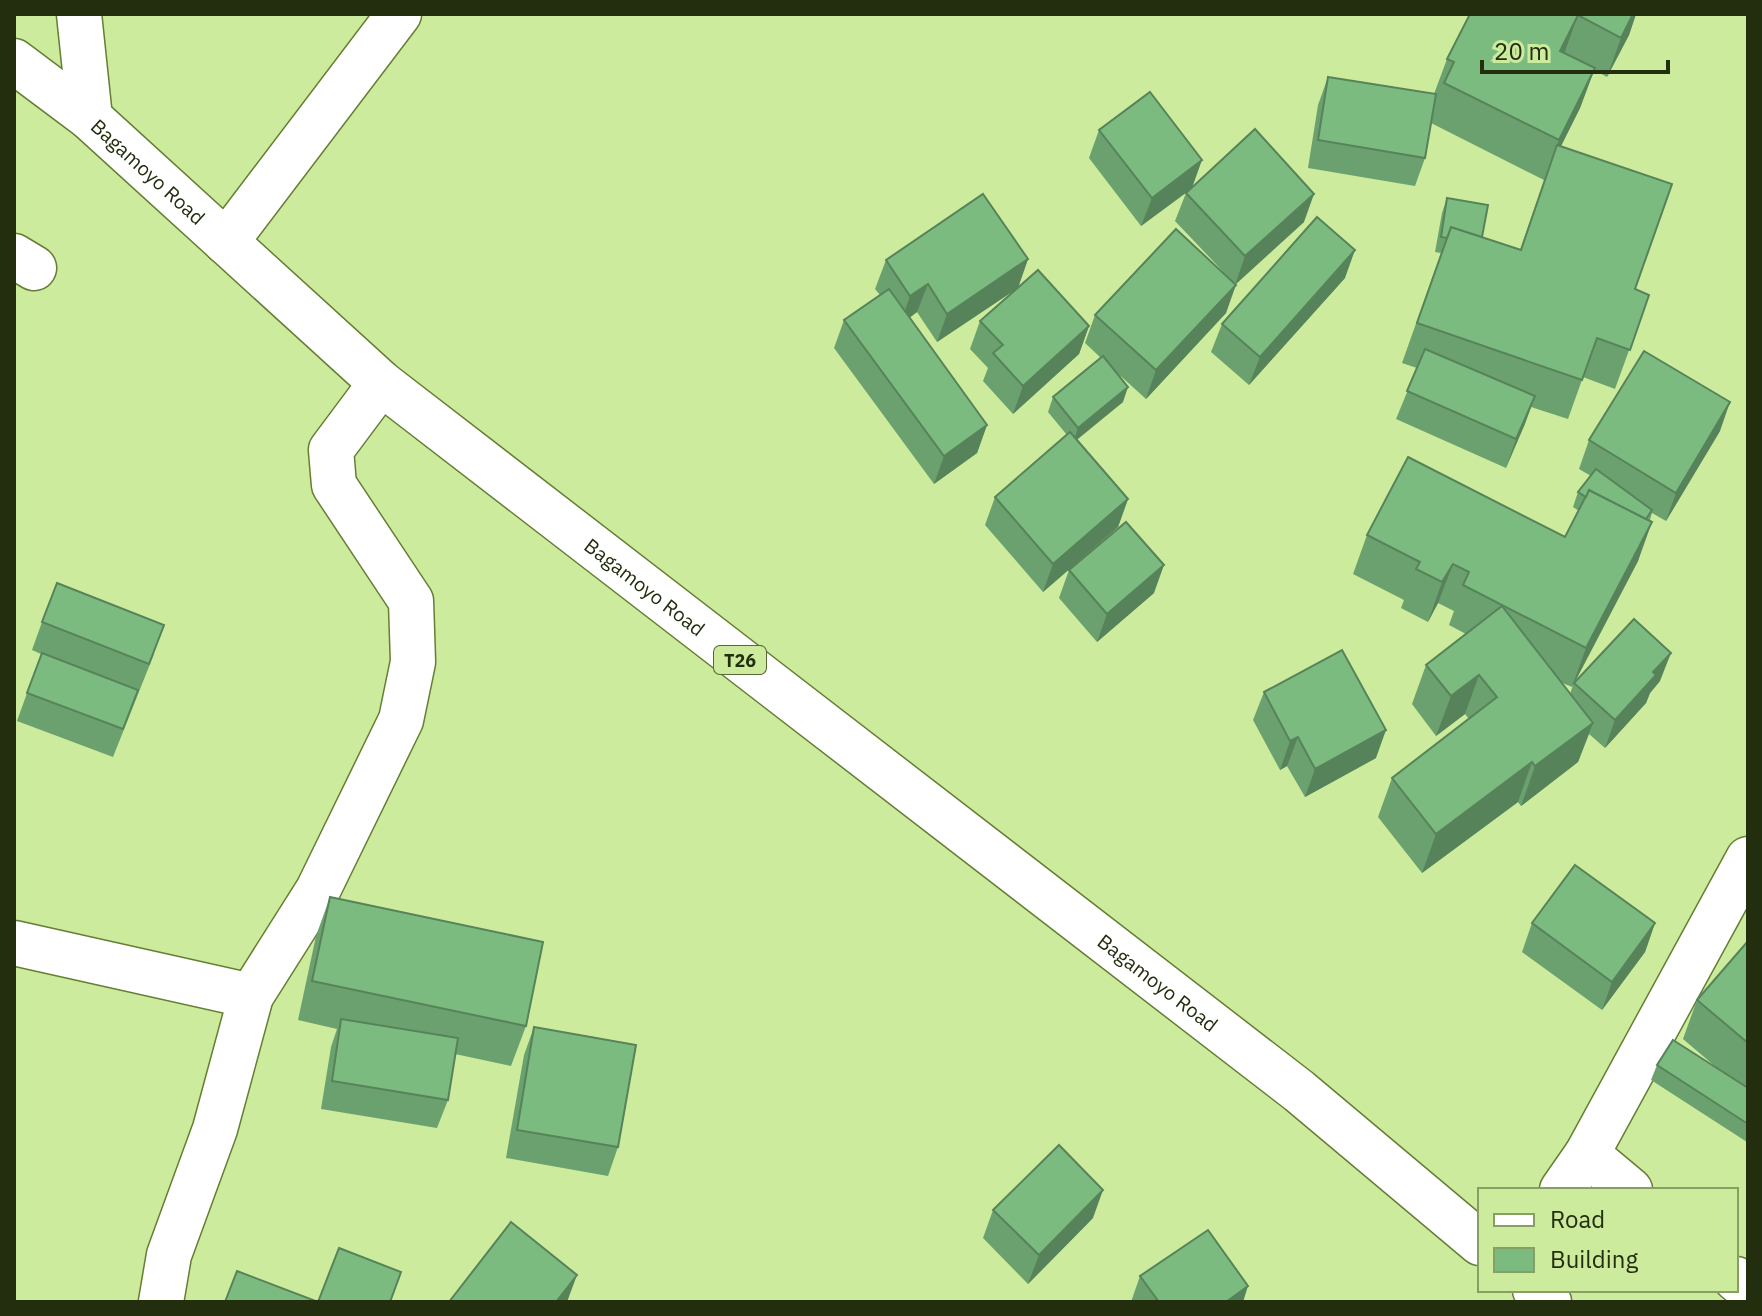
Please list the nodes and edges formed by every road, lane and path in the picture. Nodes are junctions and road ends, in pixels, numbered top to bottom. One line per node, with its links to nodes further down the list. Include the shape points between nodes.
1 (79, 14): 4 (main road)
2 (399, 14): 5 (main road)
3 (14, 61): 4 (main road, Bagamoyo Road / T26)
4 (90, 118): 5 (main road, Bagamoyo Road / T26)
5 (226, 242): 6 (main road, Bagamoyo Road / T26)
6 (381, 383): 9 (main road, via 331,450 334,485 411,601 413,662 401,720 318,890); 13 (main road, Bagamoyo Road / T26, via 1299,1091)
7 (1748, 859): 10 (main road)
8 (14, 943): 9 (main road)
9 (251, 996): 14 (main road, via 215,1129 169,1255)
10 (1587, 1154): 11 (main road); 12 (main road)
11 (1563, 1188)
12 (1628, 1188)
13 (1478, 1241)
14 (161, 1302)

